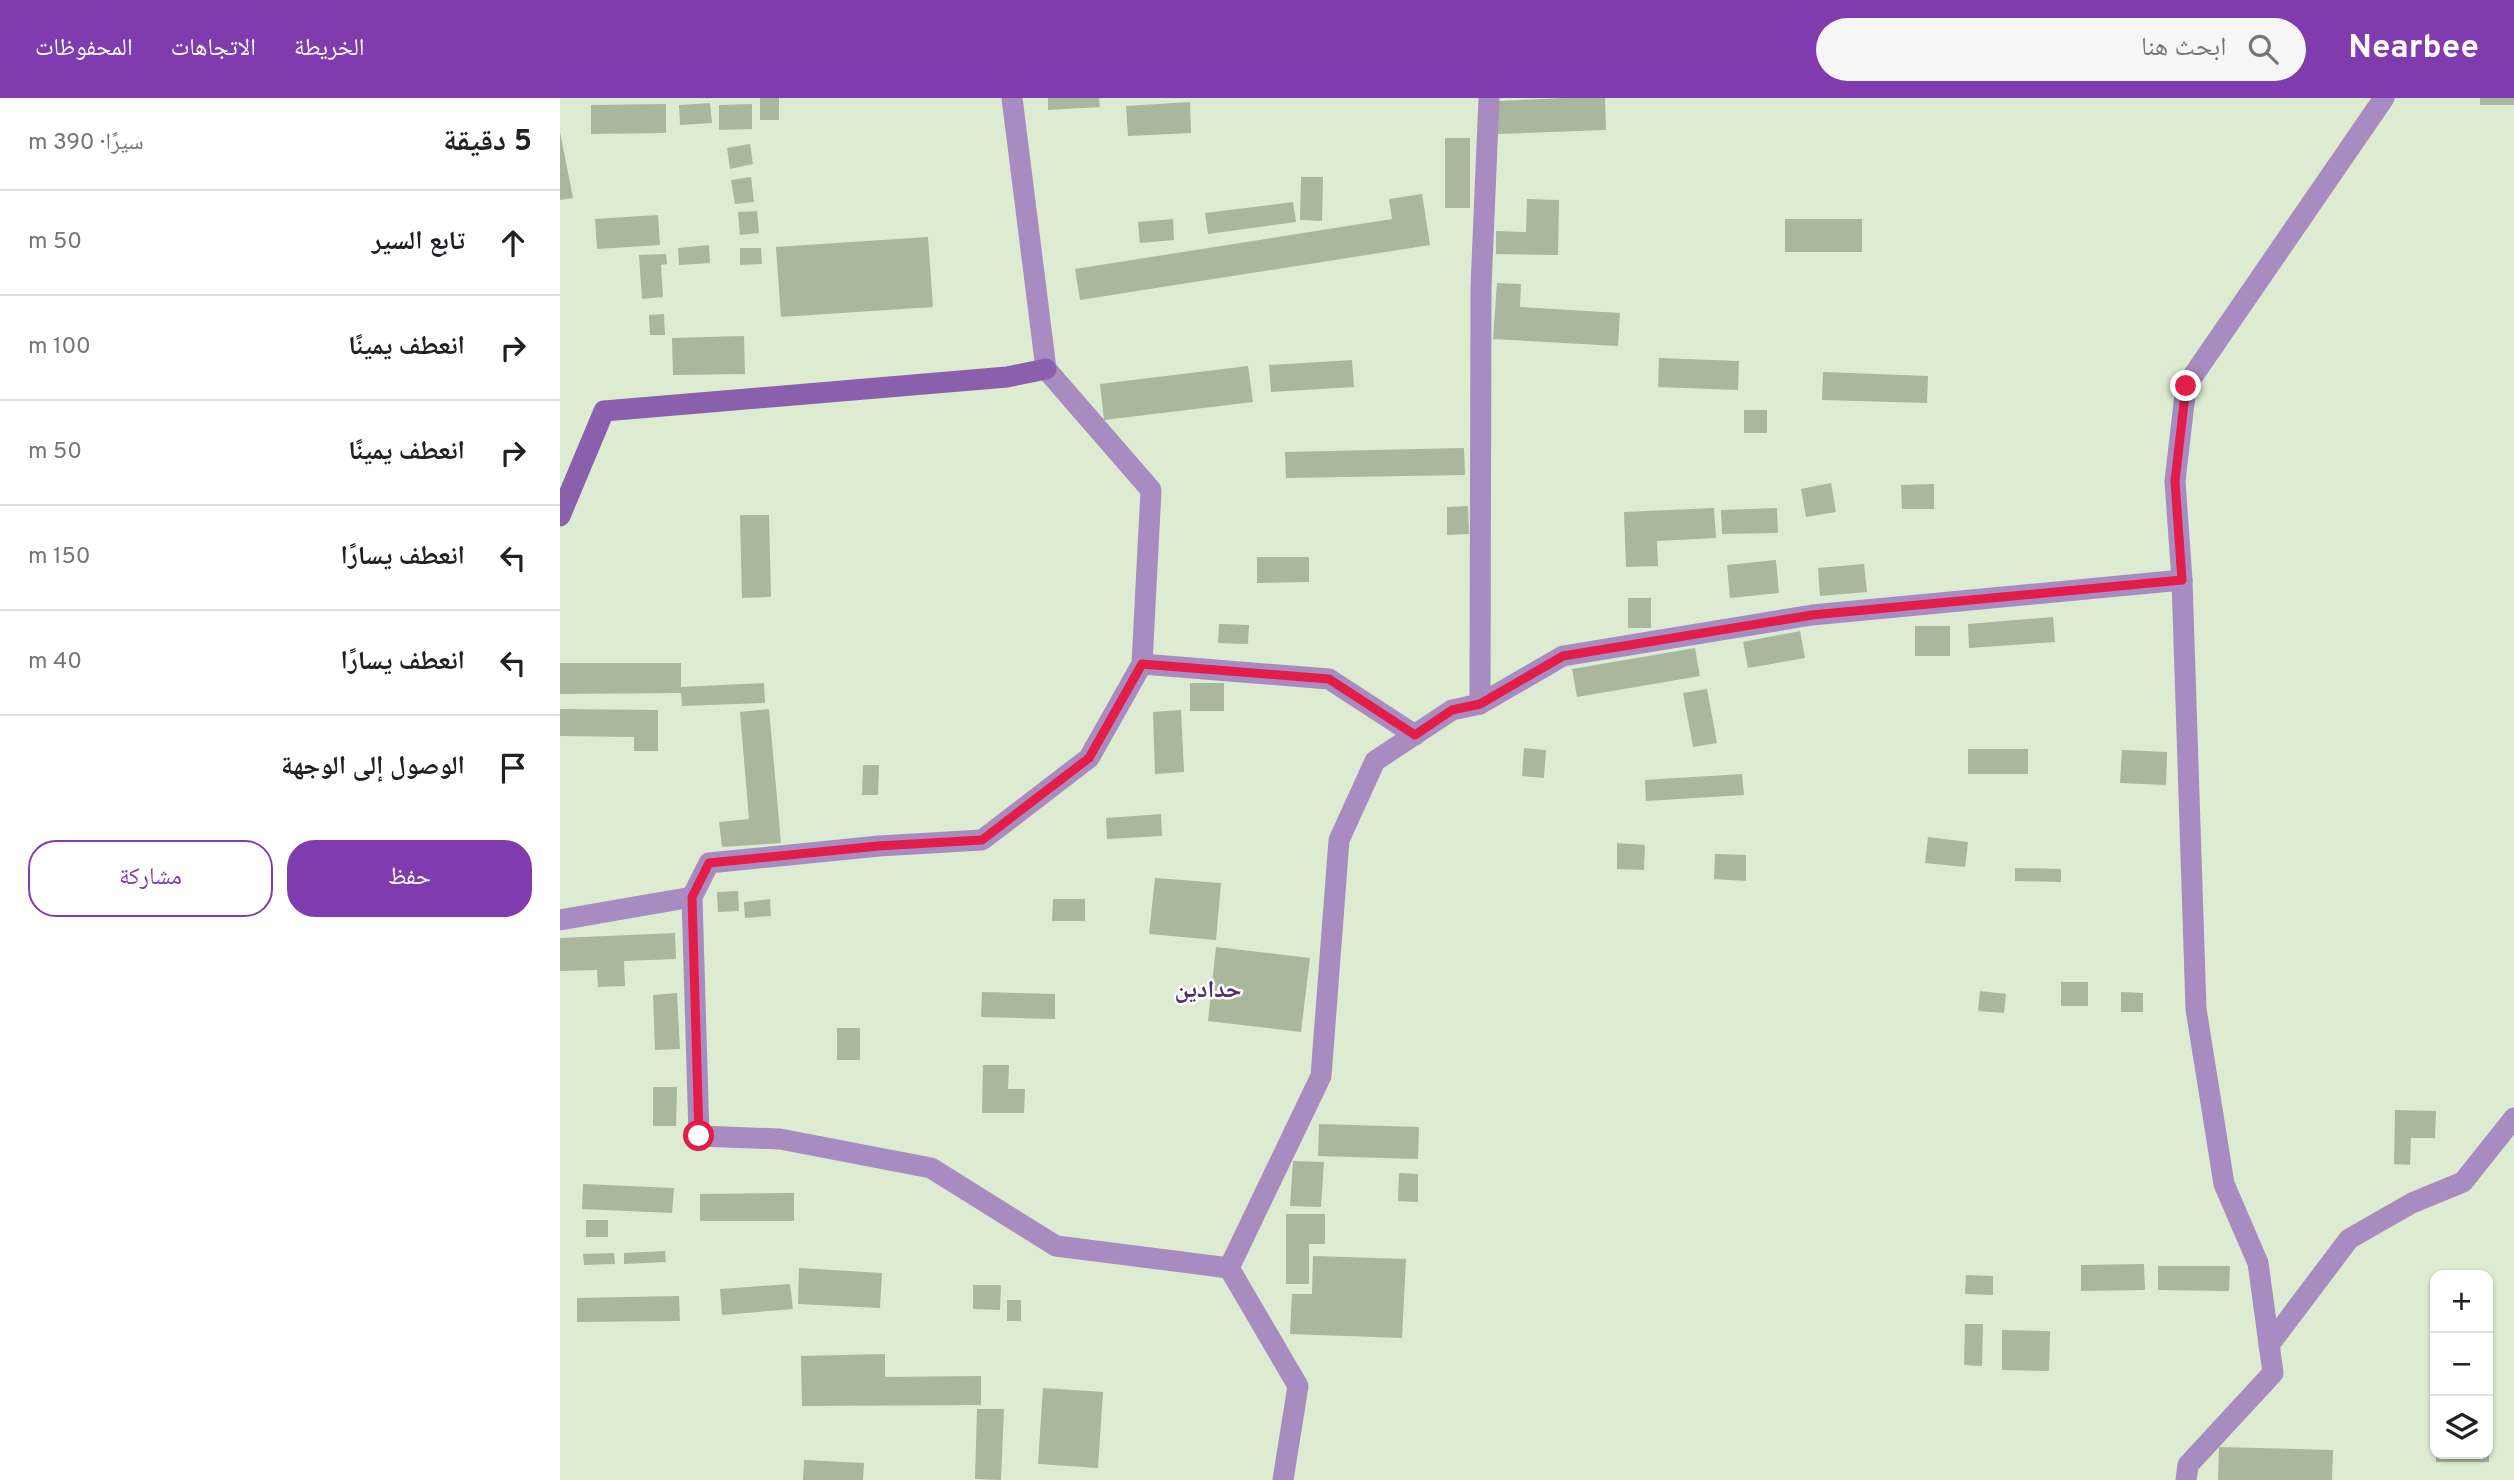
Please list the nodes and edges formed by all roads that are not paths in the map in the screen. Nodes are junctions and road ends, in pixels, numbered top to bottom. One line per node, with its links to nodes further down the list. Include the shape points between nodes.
1 (1012, 98): 4 (street)
2 (1489, 98): 8 (street, via 1481,287)
3 (2384, 98): 6 (street, via 2186,386 2175,481)
4 (1046, 369): 5 (street, via 1007,377 604,411); 7 (street, via 1152,490)
5 (560, 516)
6 (2182, 580): 8 (street, via 1812,615 1563,656); 14 (street, via 2196,1009 2224,1184 2258,1263)
7 (1142, 664): 9 (street, via 1329,679); 10 (street, via 1089,758 982,840 709,863)
8 (1480, 704): 9 (street, via 1452,710)
9 (1415, 735): 13 (street, via 1375,761 1339,840 1321,1076)
10 (692, 897): 11 (street); 13 (street, via 699,1136 780,1139 931,1168 1056,1246)
11 (560, 920)
12 (2514, 1118): 14 (street, via 2463,1182 2412,1203 2349,1239)
13 (1229, 1268): 15 (street, via 1298,1386)
14 (2269, 1345): 16 (street, via 2273,1373 2188,1465)
15 (1283, 1480)
16 (2186, 1480)

